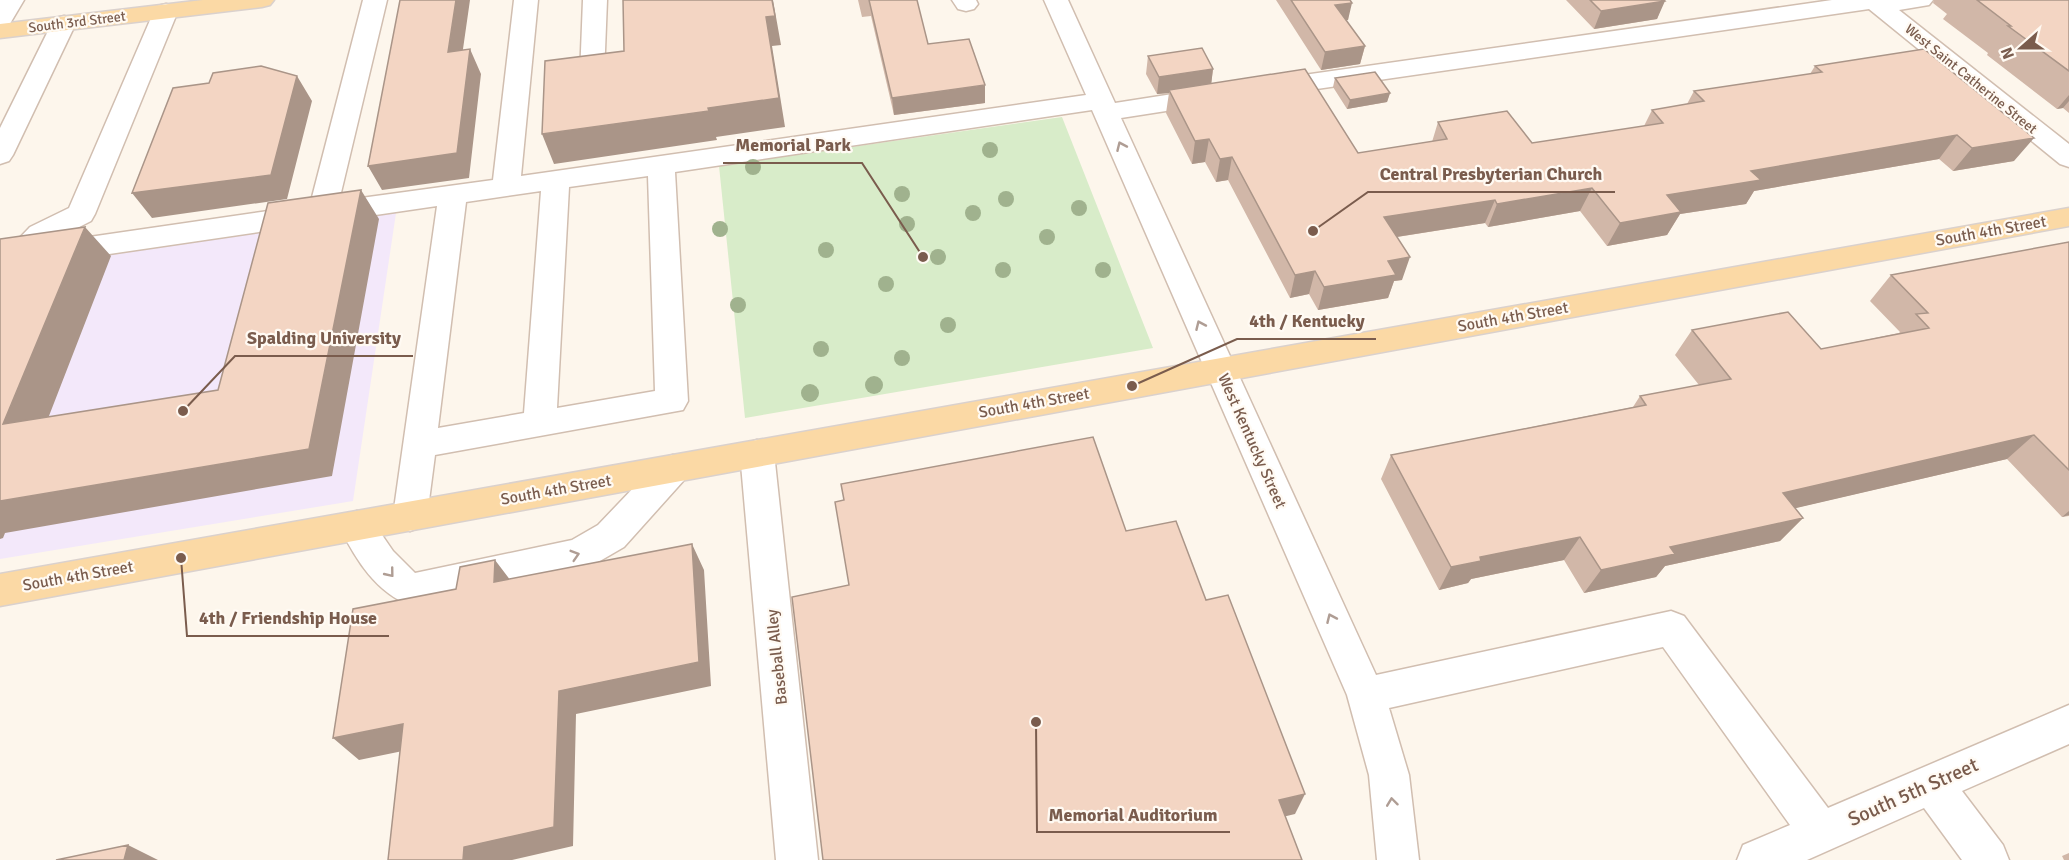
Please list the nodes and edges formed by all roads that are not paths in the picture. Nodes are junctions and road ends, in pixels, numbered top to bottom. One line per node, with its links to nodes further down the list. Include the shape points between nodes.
1 (12, 0): 11 (street)
2 (262, 0): 10 (main road, South 3rd Street)
3 (375, 0): 24 (street)
4 (526, 0): 22 (street)
5 (595, 0): 14 (street)
6 (1056, 0): 17 (street, West Kentucky Street)
7 (1921, 0): 8 (street)
8 (1876, 2): 9 (street); 19 (street, West Saint Catherine Street)
9 (1783, 6): 17 (street, via 1699,16 1236,92)
10 (153, 8): 12 (main road, South 3rd Street); 26 (street, via 81,214 40,234)
11 (0, 22)
12 (64, 23): 13 (main road, South 3rd Street); 15 (street)
13 (0, 31)
14 (592, 76)
15 (30, 92): 16 (street); 18 (street)
16 (0, 96)
17 (1103, 107): 20 (street); 27 (street, West Kentucky Street, one-way to 17)
18 (1, 152)
19 (2069, 158)
20 (661, 166): 21 (street); 28 (street, via 672,401)
21 (556, 180): 22 (street); 28 (street)
22 (506, 186): 23 (street)
23 (453, 194): 24 (street); 29 (street)
24 (322, 212): 26 (street)
25 (2069, 217): 27 (main road, South 4th Street)
26 (8, 259)
27 (1220, 370): 30 (main road, South 4th Street); 35 (street, West Kentucky Street, one-way to 27)
28 (540, 423): 29 (street)
29 (420, 444): 32 (street)
30 (757, 453): 31 (main road, South 4th Street); 39 (street, Baseball Alley)
31 (673, 469): 32 (main road, South 4th Street); 33 (street, one-way to 31, via 390,574 412,590 580,554 611,536)
32 (410, 516): 33 (main road, South 4th Street)
33 (357, 526): 34 (main road, South 4th Street)
34 (0, 590)
35 (1366, 695): 38 (street, via 1671,628); 40 (street, West Kentucky Street, one-way to 35, via 1389,775)
36 (2069, 724): 37 (street, South 5th Street)
37 (1932, 784): 38 (street, South 5th Street); 42 (street)
38 (1821, 833): 41 (street, South 5th Street)
39 (797, 860)
40 (1398, 860)
41 (1758, 860)
42 (1988, 860)

